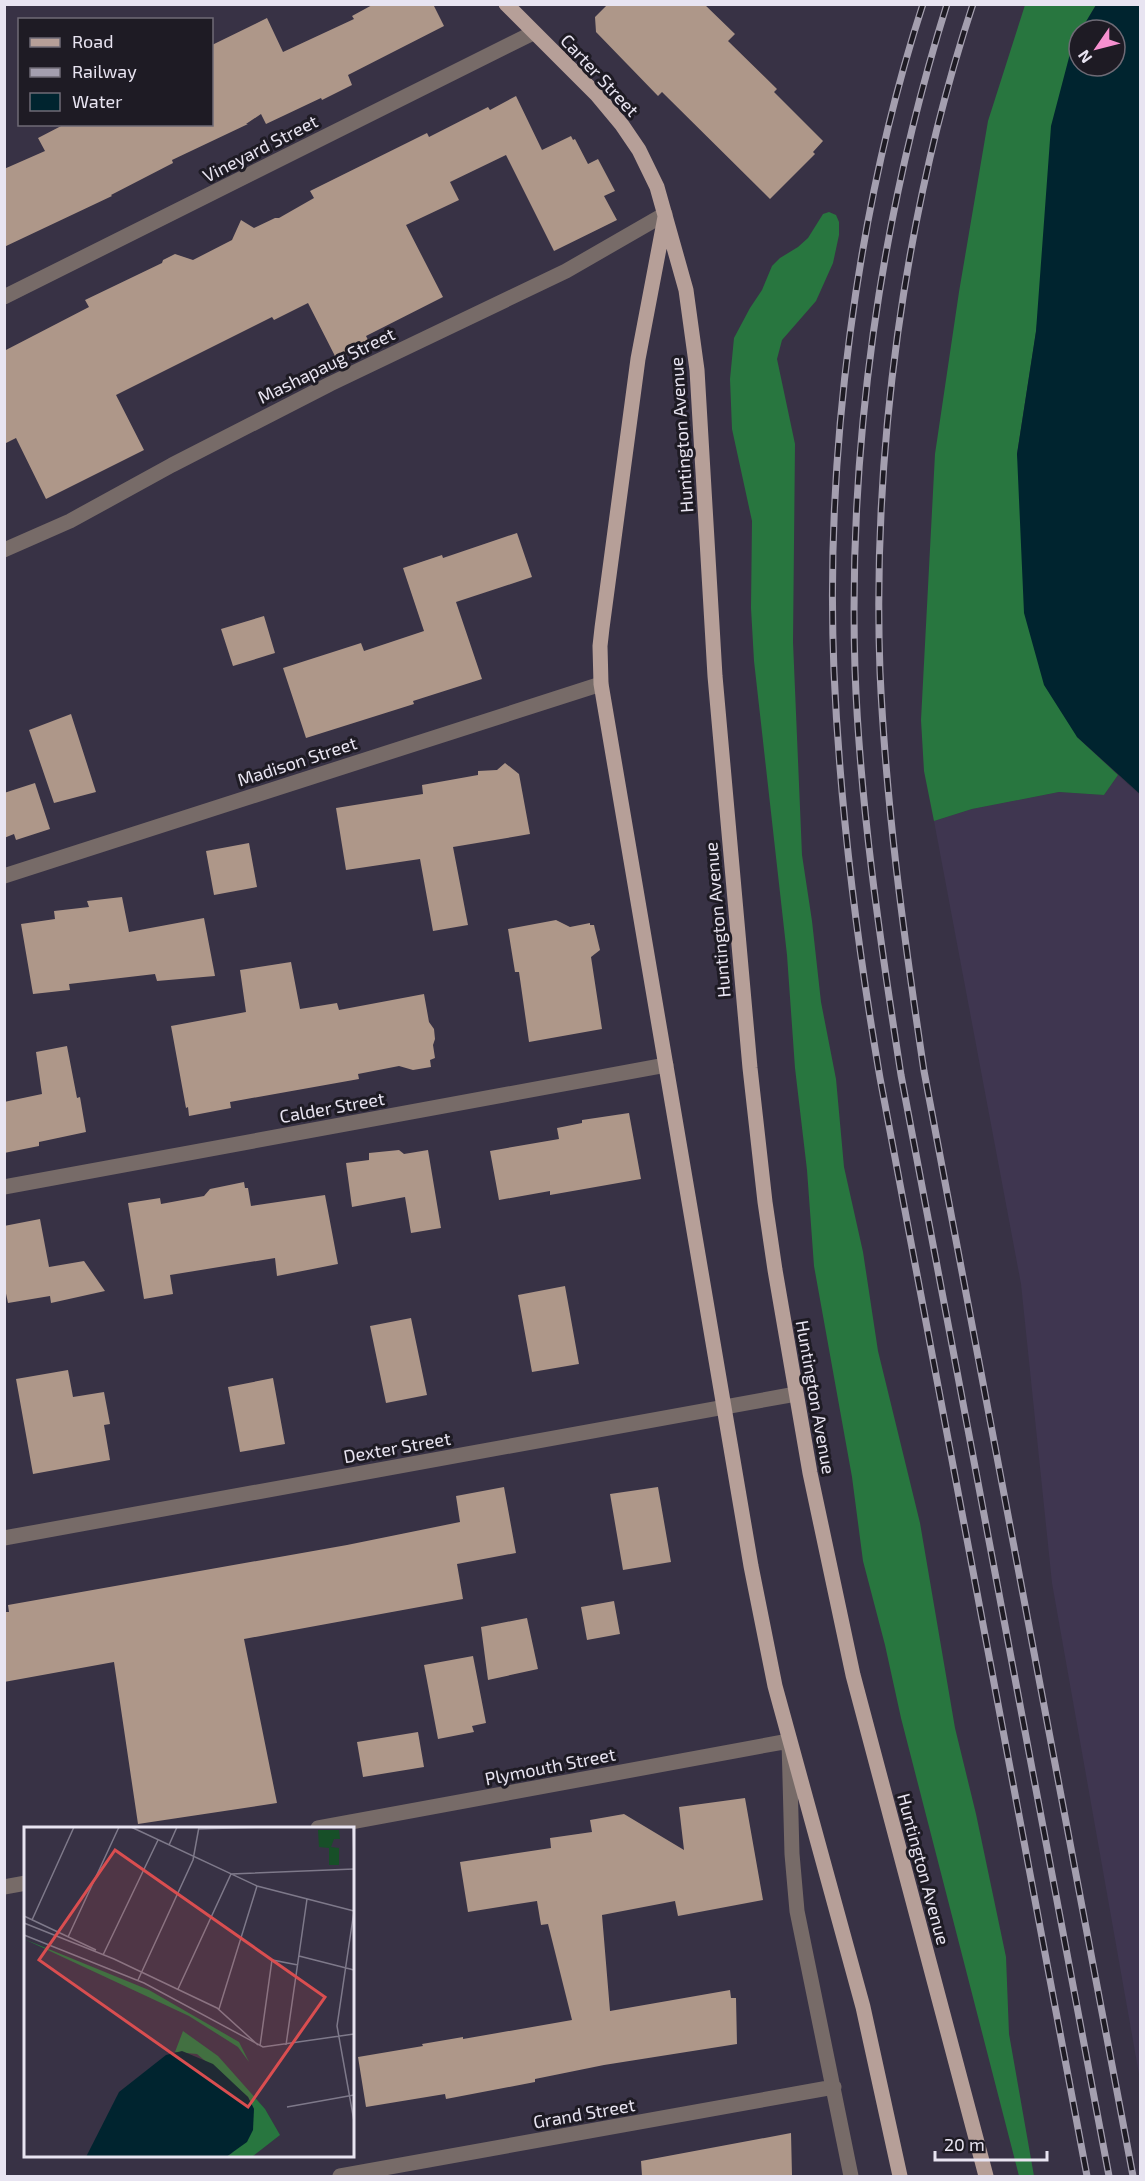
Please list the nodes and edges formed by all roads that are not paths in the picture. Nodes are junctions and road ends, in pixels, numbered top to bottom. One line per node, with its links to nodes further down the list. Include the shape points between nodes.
1 (506, 4): 2 (main road, Carter Street)
2 (533, 33): 3 (main road, Carter Street, via 622,125 650,171); 4 (street, Vineyard Street)
3 (665, 214): 5 (street, Mashapaug Street, via 566,271 339,379 79,517); 6 (main road, Huntington Avenue, via 632,401 601,637); 10 (main road, Huntington Avenue, via 686,290 694,343 715,676 750,1068 765,1202)
4 (4, 297)
5 (4, 549)
6 (601, 684): 7 (street, Madison Street); 8 (main road, Huntington Avenue)
7 (4, 876)
8 (666, 1065): 9 (street, Calder Street); 11 (main road, Huntington Avenue)
9 (4, 1187)
10 (796, 1394): 11 (street, Dexter Street); 21 (main road, Huntington Avenue, via 853,1675)
11 (724, 1407): 12 (street, Dexter Street); 13 (main road, Huntington Avenue, via 762,1626)
12 (4, 1538)
13 (789, 1741): 14 (street, Plymouth Street); 17 (street, Huntington Avenue, via 794,1885 805,1959); 20 (main road, Huntington Avenue, via 863,2007)
14 (323, 1827)
15 (24, 1883): 16 (street)
16 (4, 1887)
17 (834, 2087): 18 (street, Grand Street); 19 (street, Huntington Avenue)
18 (340, 2176)
19 (851, 2176)
20 (900, 2176)
21 (986, 2176)

